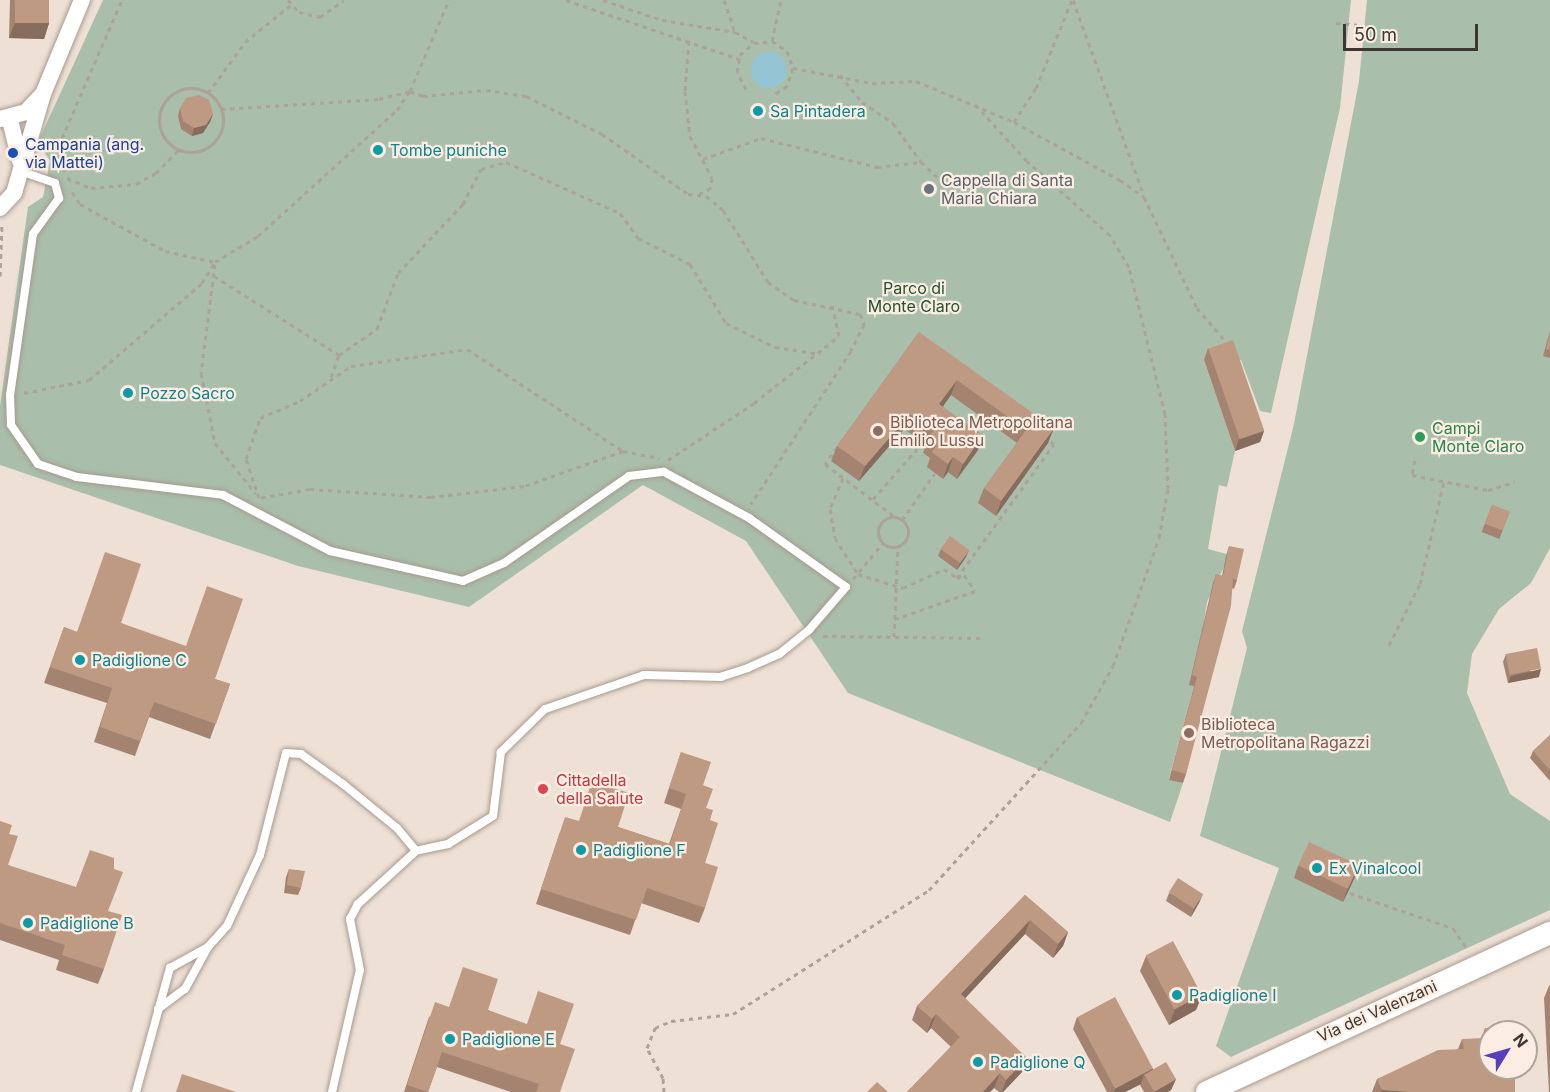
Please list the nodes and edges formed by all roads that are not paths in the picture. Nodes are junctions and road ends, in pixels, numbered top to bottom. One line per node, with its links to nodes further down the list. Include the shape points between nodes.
1 (82, 0): 2 (street)
2 (43, 94): 3 (street); 4 (street)
3 (5, 119): 4 (street, via 20,147)
4 (20, 171): 5 (street, via 10,200); 6 (lane, via 55,183 59,198 33,234 10,395 11,425 38,464 77,477 223,495 330,551 463,581 504,563 609,487 647,470 664,472 744,515 846,587 809,630 779,654 748,668 721,677 644,675 545,709 501,752 493,816 448,844)
5 (1, 208)
6 (416, 851): 8 (lane, via 397,828 343,784 301,754 286,753 260,855 228,926); 11 (lane, via 358,904 350,919 360,970)
7 (1550, 933): 12 (street, Via dei Valenzani)
8 (208, 947): 9 (lane, via 185,989); 9 (lane, via 171,968)
9 (158, 1009): 10 (lane)
10 (136, 1092)
11 (332, 1092)
12 (1207, 1092)

